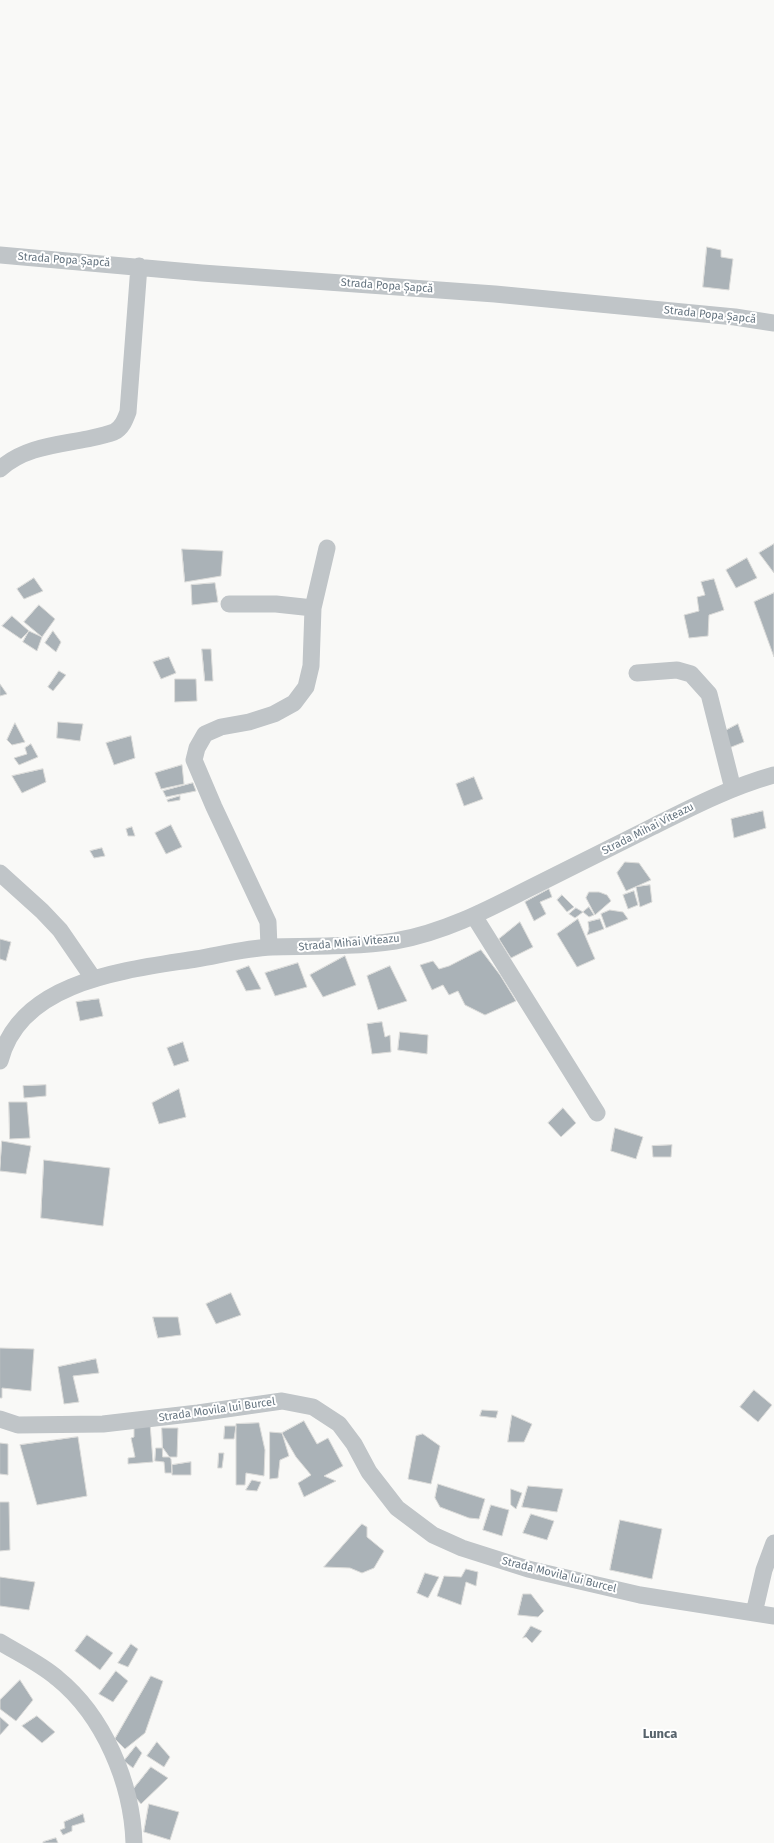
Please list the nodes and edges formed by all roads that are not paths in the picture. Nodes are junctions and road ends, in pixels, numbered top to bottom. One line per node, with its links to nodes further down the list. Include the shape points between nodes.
1 (0, 255): 2 (street, Strada Popa Șapcă)
2 (139, 266): 3 (street, Strada Popa Șapcă, via 202,273 495,294); 4 (street, via 128,412 122,425 115,431 99,436 33,449)
3 (774, 323)
4 (0, 469)
5 (327, 548): 7 (street)
6 (229, 604): 7 (street, via 276,604)
7 (313, 608): 13 (street, via 311,666 306,688 294,703 274,714 221,727 205,734 194,760 268,922)
8 (637, 673): 10 (street, via 677,670 692,674 709,694)
9 (774, 775): 10 (street, Strada Mihai Viteazu, via 747,782)
10 (733, 789): 12 (street, Strada Mihai Viteazu)
11 (0, 873): 14 (street, via 60,930)
12 (474, 916): 13 (street, Strada Mihai Viteazu, via 396,940 320,947); 16 (street)
13 (269, 947): 14 (street, Strada Mihai Viteazu)
14 (93, 978): 15 (street, Strada Mihai Viteazu, via 51,996 19,1023 3,1050)
15 (0, 1062)
16 (597, 1113)
17 (0, 1419): 18 (street, Strada Movila lui Burcel)
18 (18, 1425): 19 (street); 21 (street, Strada Movila lui Burcel, via 103,1424 282,1401 313,1407 339,1424 354,1444 369,1472 397,1508 433,1535 462,1548 528,1569 640,1594)
19 (0, 1427)
20 (774, 1543): 21 (street, via 764,1570)
21 (754, 1613): 22 (street, Strada Movila lui Burcel)
22 (774, 1616)
23 (0, 1642): 24 (street, via 57,1677 84,1705 102,1732 118,1766 128,1801)
24 (134, 1843)

